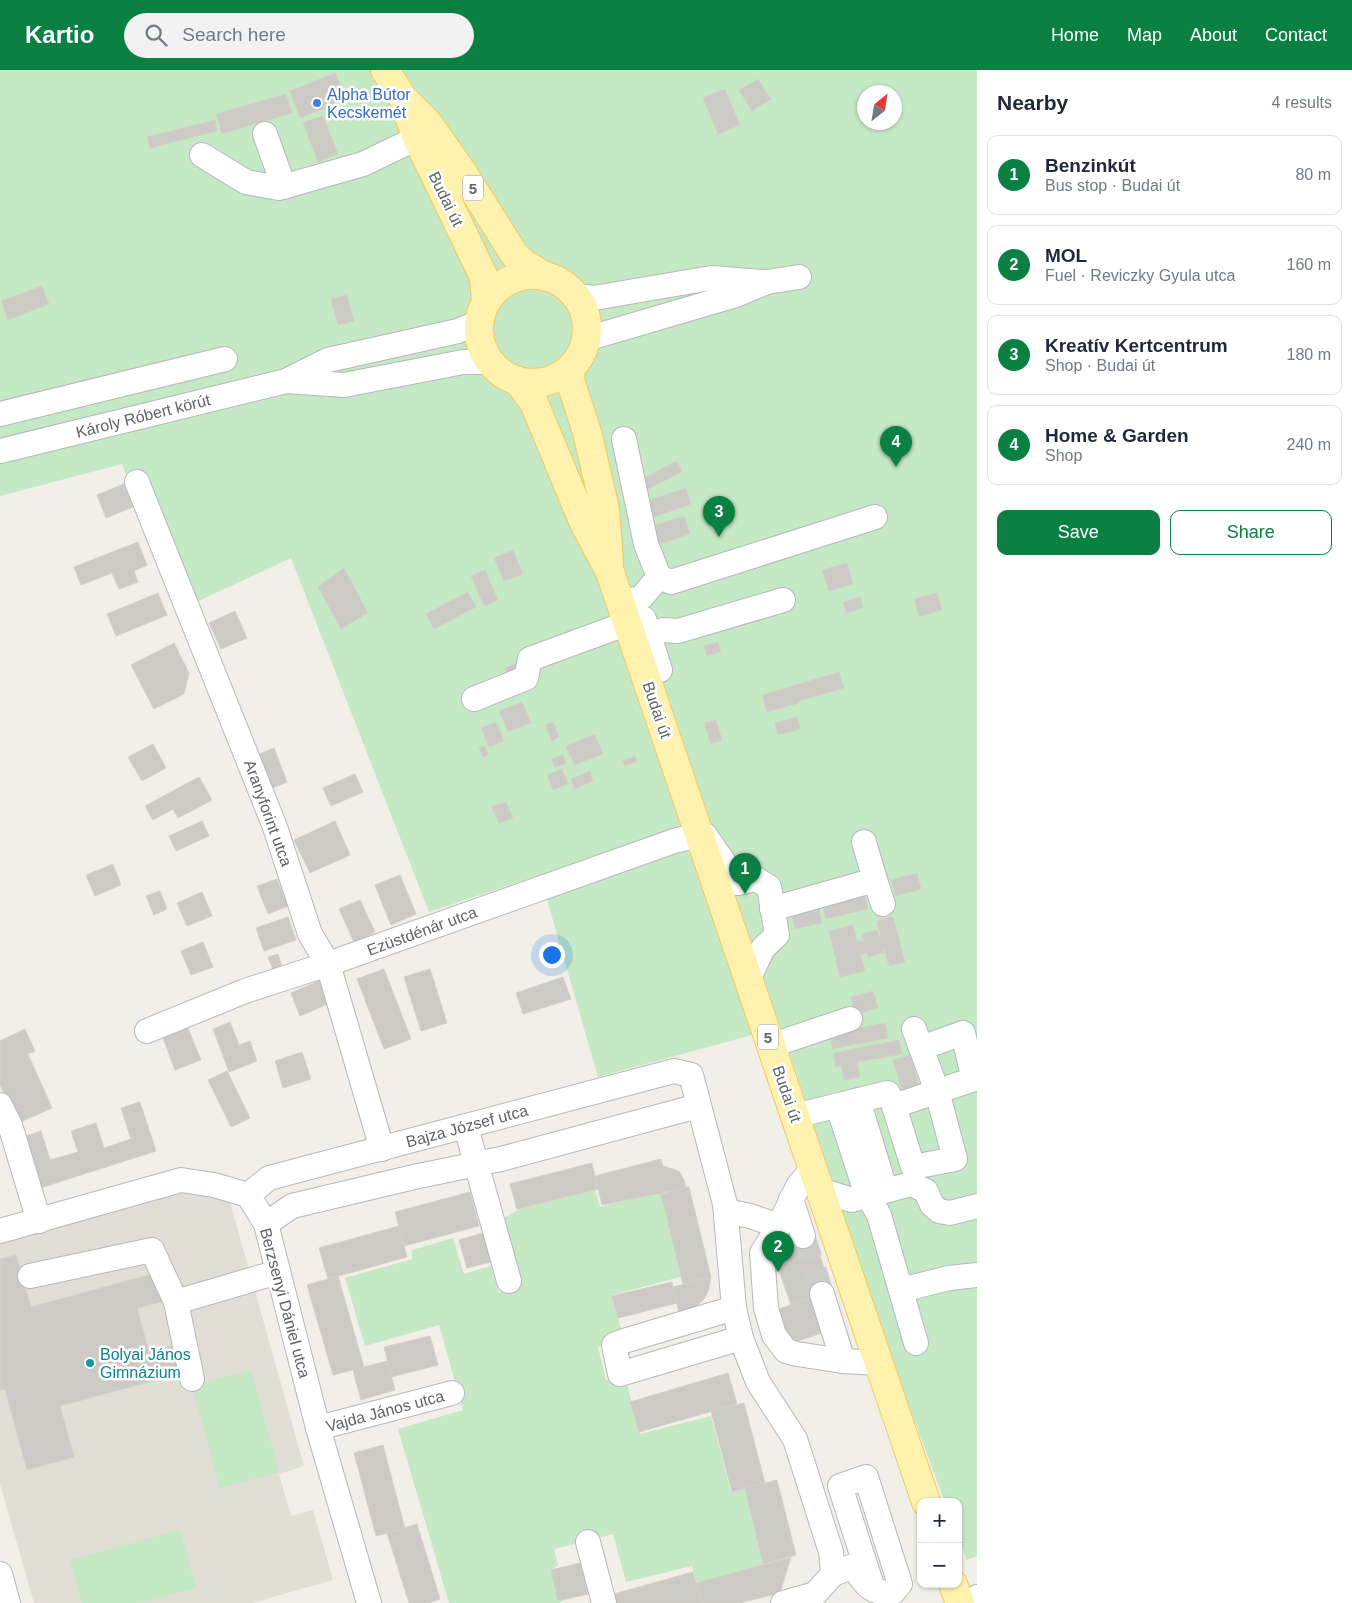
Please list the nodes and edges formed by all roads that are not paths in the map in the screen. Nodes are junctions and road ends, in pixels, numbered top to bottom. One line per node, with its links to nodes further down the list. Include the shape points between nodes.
1 (385, 70): 2 (main road, Budai út / 5)
2 (402, 98): 4 (main road, Budai út / 5); 7 (main road, Budai út / 5, via 428,123 514,254)
3 (265, 134): 6 (street)
4 (417, 138): 6 (street, via 363,164); 11 (main road, Budai út / 5, via 484,277)
5 (202, 155): 6 (street, via 246,182)
6 (284, 187)
7 (545, 276): 10 (main road, 5, via 557,280); 11 (main road, 5, via 512,279 493,291)
8 (798, 277): 9 (street)
9 (767, 282): 10 (street, via 711,278 594,298); 12 (street, via 736,295)
10 (576, 296): 12 (main road, 5, via 586,317)
11 (483, 311): 14 (main road, 5, via 479,336); 16 (street, Károly Róbert körút, via 458,331 328,360)
12 (586, 339): 15 (main road, 5)
13 (225, 359): 18 (street)
14 (490, 362): 16 (street, Károly Róbert körút, via 463,362 344,385); 17 (main road, 5, via 502,374)
15 (571, 368): 17 (main road, 5, via 546,381); 23 (main road, Budai út / 5, via 570,380 587,432 605,509)
16 (286, 381): 20 (street, Károly Róbert körút)
17 (518, 381): 23 (main road, Budai út / 5, via 534,402 584,521)
18 (0, 414)
19 (624, 439): 24 (street, via 646,544)
20 (0, 451)
21 (137, 482): 34 (street, Aranyforint utca, via 275,827 310,934)
22 (875, 517): 24 (street, via 671,582)
23 (610, 572): 26 (main road, Budai út / 5)
24 (659, 577): 26 (street)
25 (783, 600): 26 (street, via 678,630 663,630)
26 (634, 620): 27 (street); 28 (street, via 530,659 526,678); 29 (main road, Budai út / 5)
27 (660, 670)
28 (474, 698)
29 (697, 827): 33 (street, via 738,884 756,879 769,887); 34 (street, Ezüstdénár utca, via 674,841); 35 (main road, Budai út / 5)
30 (864, 842): 31 (street)
31 (875, 880): 32 (street); 33 (street)
32 (883, 904)
33 (772, 909): 35 (street, via 777,935 763,948)
34 (328, 964): 37 (street, Ezüstdénár utca, via 244,991); 47 (street, Aranyforint utca)
35 (749, 978): 38 (main road, Budai út / 5)
36 (850, 1019): 38 (street)
37 (147, 1031)
38 (770, 1046): 45 (main road, Budai út / 5)
39 (974, 1073): 40 (street); 40 (street, via 963,1033 918,1039)
40 (937, 1091): 44 (street); 44 (street, via 956,1159 913,1167)
41 (848, 1103): 44 (street, via 888,1092); 45 (street); 50 (street)
42 (0, 1105): 55 (street, via 10,1125)
43 (698, 1106): 46 (street, Bajza József utca, via 691,1075 674,1071); 48 (street); 54 (street)
44 (894, 1106)
45 (795, 1116): 49 (main road, Budai út / 5)
46 (466, 1126): 47 (street, Bajza József utca); 48 (street)
47 (382, 1149): 51 (street, Bajza József utca, via 269,1178)
48 (477, 1165): 56 (street, via 292,1206); 64 (street)
49 (817, 1179): 50 (street); 52 (street, via 798,1186); 58 (main road, Budai út / 5)
50 (866, 1189): 53 (street, via 912,1184 926,1191 932,1205 939,1211 950,1213); 58 (street); 65 (street, via 879,1215)
51 (248, 1195): 55 (street, via 181,1180); 56 (street, Berzsenyi Dániel utca)
52 (792, 1199): 57 (street); 60 (street)
53 (977, 1206)
54 (726, 1211): 57 (street); 68 (street)
55 (38, 1221): 59 (street)
56 (266, 1224): 61 (street, Berzsenyi Dániel utca)
57 (779, 1226): 71 (street, via 762,1253 766,1308 774,1335 786,1351)
58 (831, 1226): 72 (main road, Budai út / 5)
59 (0, 1231)
60 (803, 1236)
61 (278, 1272): 67 (street); 75 (street, Berzsenyi Dániel utca)
62 (977, 1275): 65 (street)
63 (30, 1276): 67 (street, via 152,1250)
64 (509, 1281)
65 (901, 1290): 70 (street)
66 (822, 1294): 71 (street)
67 (176, 1302): 73 (street)
68 (734, 1308): 69 (street); 69 (street, via 614,1345 620,1374)
69 (741, 1338): 79 (street, via 758,1382 795,1439 831,1552)
70 (916, 1343)
71 (843, 1361): 72 (street)
72 (879, 1363): 76 (main road, Budai út / 5)
73 (192, 1379)
74 (452, 1393): 75 (street, Vajda János utca)
75 (318, 1428): 84 (street, Berzsenyi Dániel utca)
76 (925, 1498)
77 (588, 1542): 85 (street)
78 (889, 1548): 79 (street); 79 (street, via 900,1584 893,1592 881,1594 865,1585); 79 (street, via 866,1477 840,1486 849,1514)
79 (850, 1566): 86 (street, via 815,1594)
80 (0, 1574): 83 (street)
81 (954, 1588): 87 (main road)
82 (977, 1597): 88 (street)
83 (8, 1603)
84 (368, 1603)
85 (604, 1603)
86 (783, 1603)
87 (960, 1603)
88 (975, 1603)

